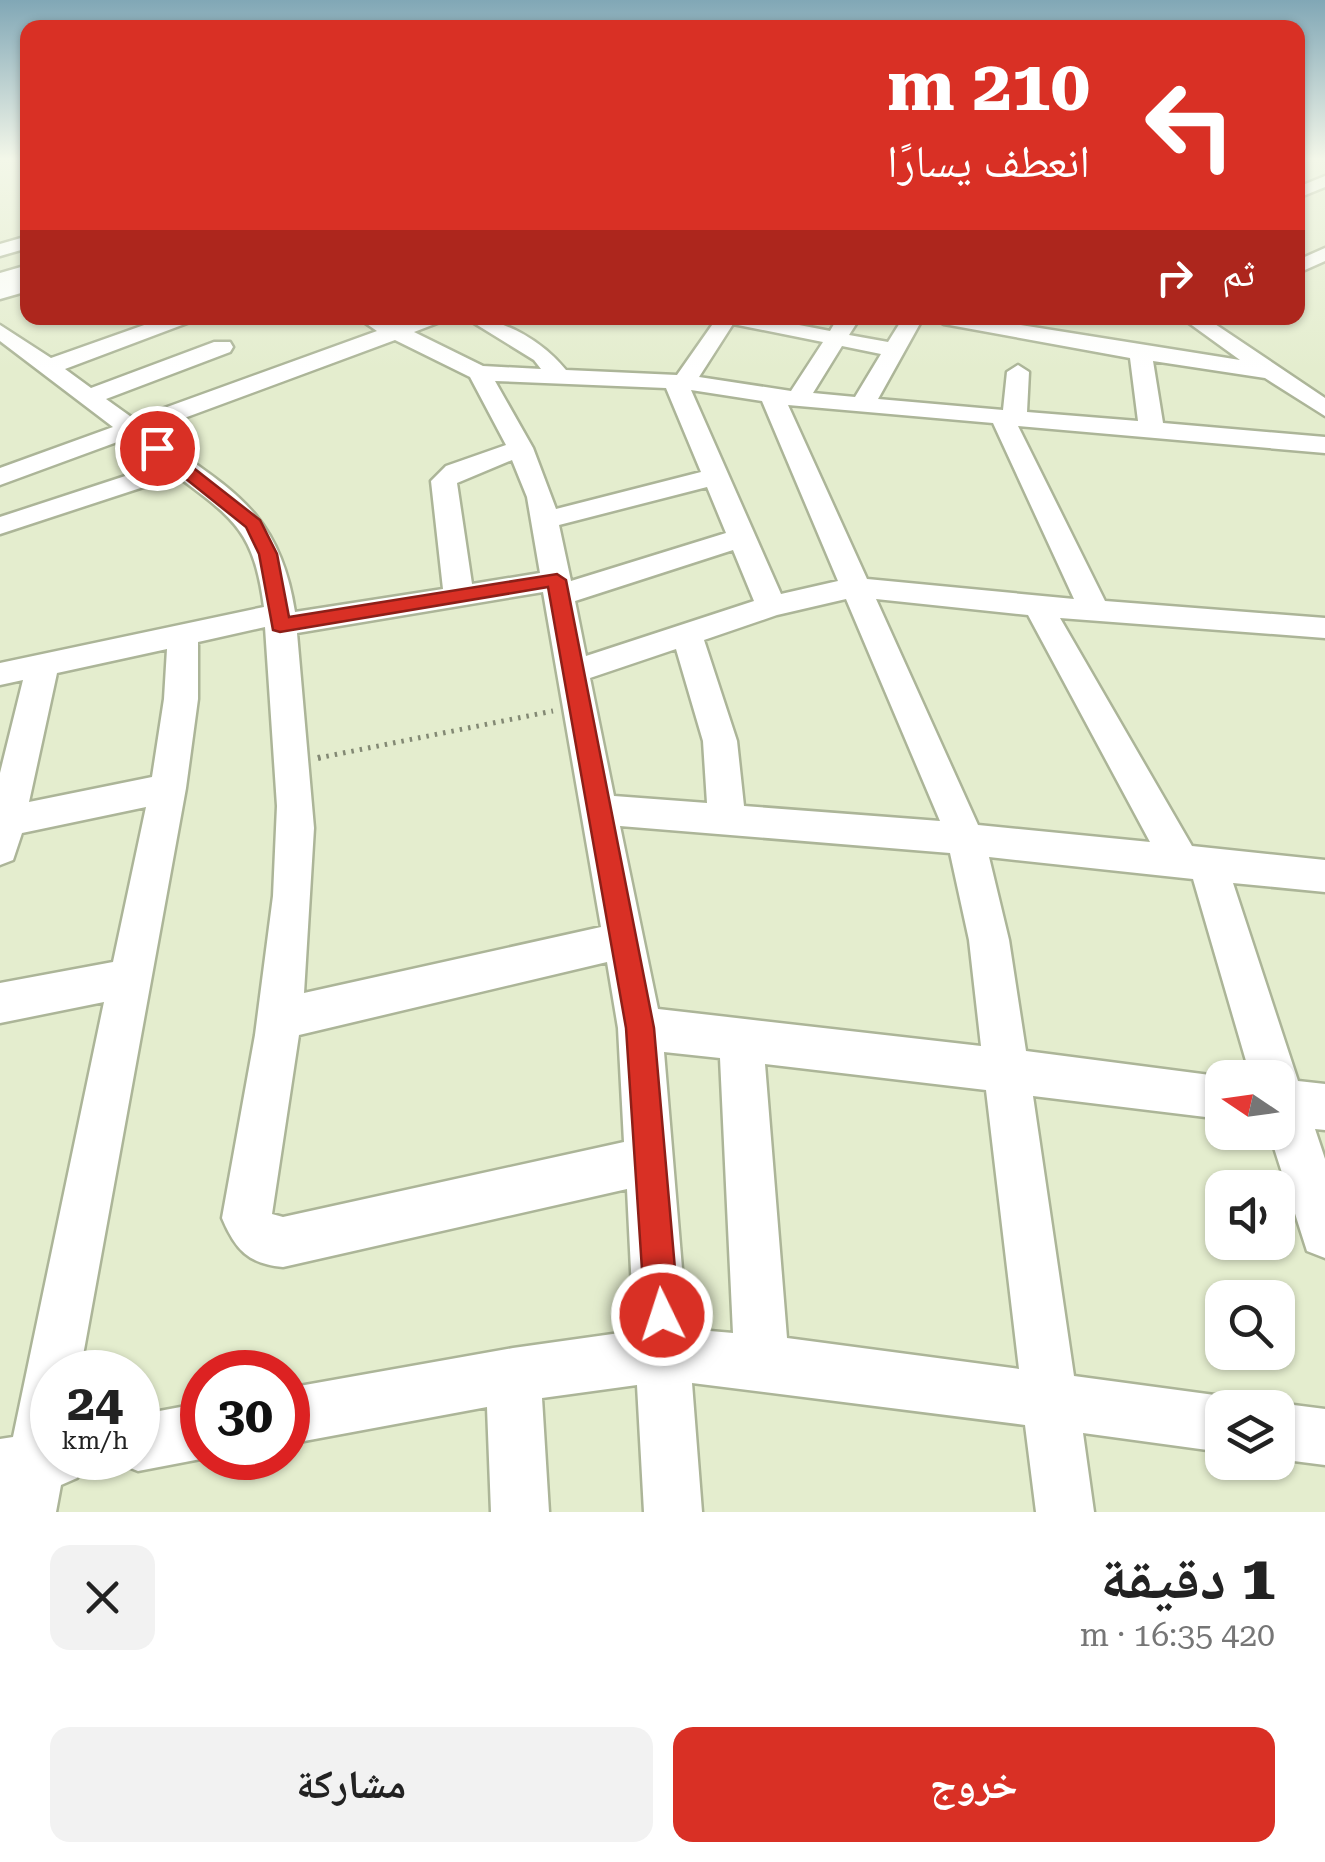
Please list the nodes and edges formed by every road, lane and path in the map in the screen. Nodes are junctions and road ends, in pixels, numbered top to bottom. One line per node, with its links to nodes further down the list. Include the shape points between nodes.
1 (1325, 254): 2 (street)
2 (1305, 272)
3 (160, 325): 21 (street)
4 (188, 325): 18 (street)
5 (380, 325): 27 (street)
6 (387, 325): 16 (street)
7 (489, 325): 14 (street)
8 (724, 325): 28 (street)
9 (765, 325): 17 (street)
10 (845, 325): 17 (street)
11 (909, 325): 19 (street)
12 (983, 325): 20 (street)
13 (1203, 325): 24 (street)
14 (498, 330): 16 (street); 26 (street, via 542,355)
15 (0, 331): 21 (street)
16 (436, 335): 25 (street)
17 (835, 339): 19 (street); 30 (street)
18 (222, 348): 27 (street); 29 (street)
19 (894, 350): 31 (street)
20 (1140, 353): 24 (street); 35 (street)
21 (40, 362): 22 (street); 29 (street)
22 (0, 366)
23 (1018, 372): 33 (street)
24 (1272, 372): 32 (street)
25 (479, 373): 26 (street); 37 (street)
26 (559, 376): 28 (street)
27 (274, 378): 34 (street)
28 (679, 382): 30 (street); 39 (street)
29 (90, 397): 34 (street)
30 (785, 398): 31 (street); 45 (street)
31 (862, 405): 33 (street)
32 (1325, 408)
33 (1008, 418): 35 (street); 49 (street)
34 (134, 430): 38 (street); 40 (street)
35 (1152, 430): 36 (street)
36 (1325, 445)
37 (520, 448): 41 (street); 46 (street, via 444,481)
38 (181, 466): 42 (street); 50 (street, via 241,511 260,534)
39 (718, 476): 41 (street); 43 (street)
40 (0, 477)
41 (546, 520): 44 (street)
42 (0, 526)
43 (743, 537): 44 (street); 47 (street)
44 (558, 587): 46 (street); 56 (street)
45 (855, 587): 47 (street); 48 (street); 62 (street)
46 (459, 595): 50 (street)
47 (772, 606): 52 (street)
48 (1038, 606): 49 (street); 63 (street)
49 (1094, 610): 51 (street)
50 (280, 620): 53 (street); 57 (street)
51 (1325, 628)
52 (686, 634): 56 (street); 60 (street, via 720,742)
53 (183, 636): 54 (street); 58 (street)
54 (43, 665): 55 (street); 61 (street)
55 (0, 672)
56 (577, 689): 57 (path); 59 (street)
57 (291, 763): 68 (street, via 296,849)
58 (168, 788): 61 (street); 66 (street)
59 (598, 809): 60 (street); 65 (street)
60 (727, 820): 62 (street)
61 (3, 831)
62 (966, 839): 63 (street); 72 (street, via 989,940)
63 (1194, 862): 64 (street); 71 (street)
64 (1325, 876)
65 (623, 940): 68 (street); 69 (street)
66 (130, 978): 67 (street); 77 (street)
67 (0, 1003)
68 (280, 1018): 75 (street, via 247,1218 264,1241)
69 (640, 1028): 70 (street); 75 (street)
70 (741, 1040): 72 (street); 79 (street)
71 (1273, 1060)
72 (1005, 1072): 73 (street); 81 (street)
73 (1205, 1094)
74 (1295, 1124): 76 (street)
75 (650, 1160): 78 (street)
76 (1325, 1233)
77 (58, 1350)
78 (665, 1354): 79 (street); 80 (street); 87 (street)
79 (762, 1362): 81 (street)
80 (513, 1375): 82 (street); 86 (street)
81 (1050, 1402): 83 (street); 88 (street)
82 (310, 1412)
83 (1205, 1422)
84 (1295, 1433): 85 (street)
85 (1325, 1437)
86 (520, 1512)
87 (673, 1512)
88 (1065, 1512)

